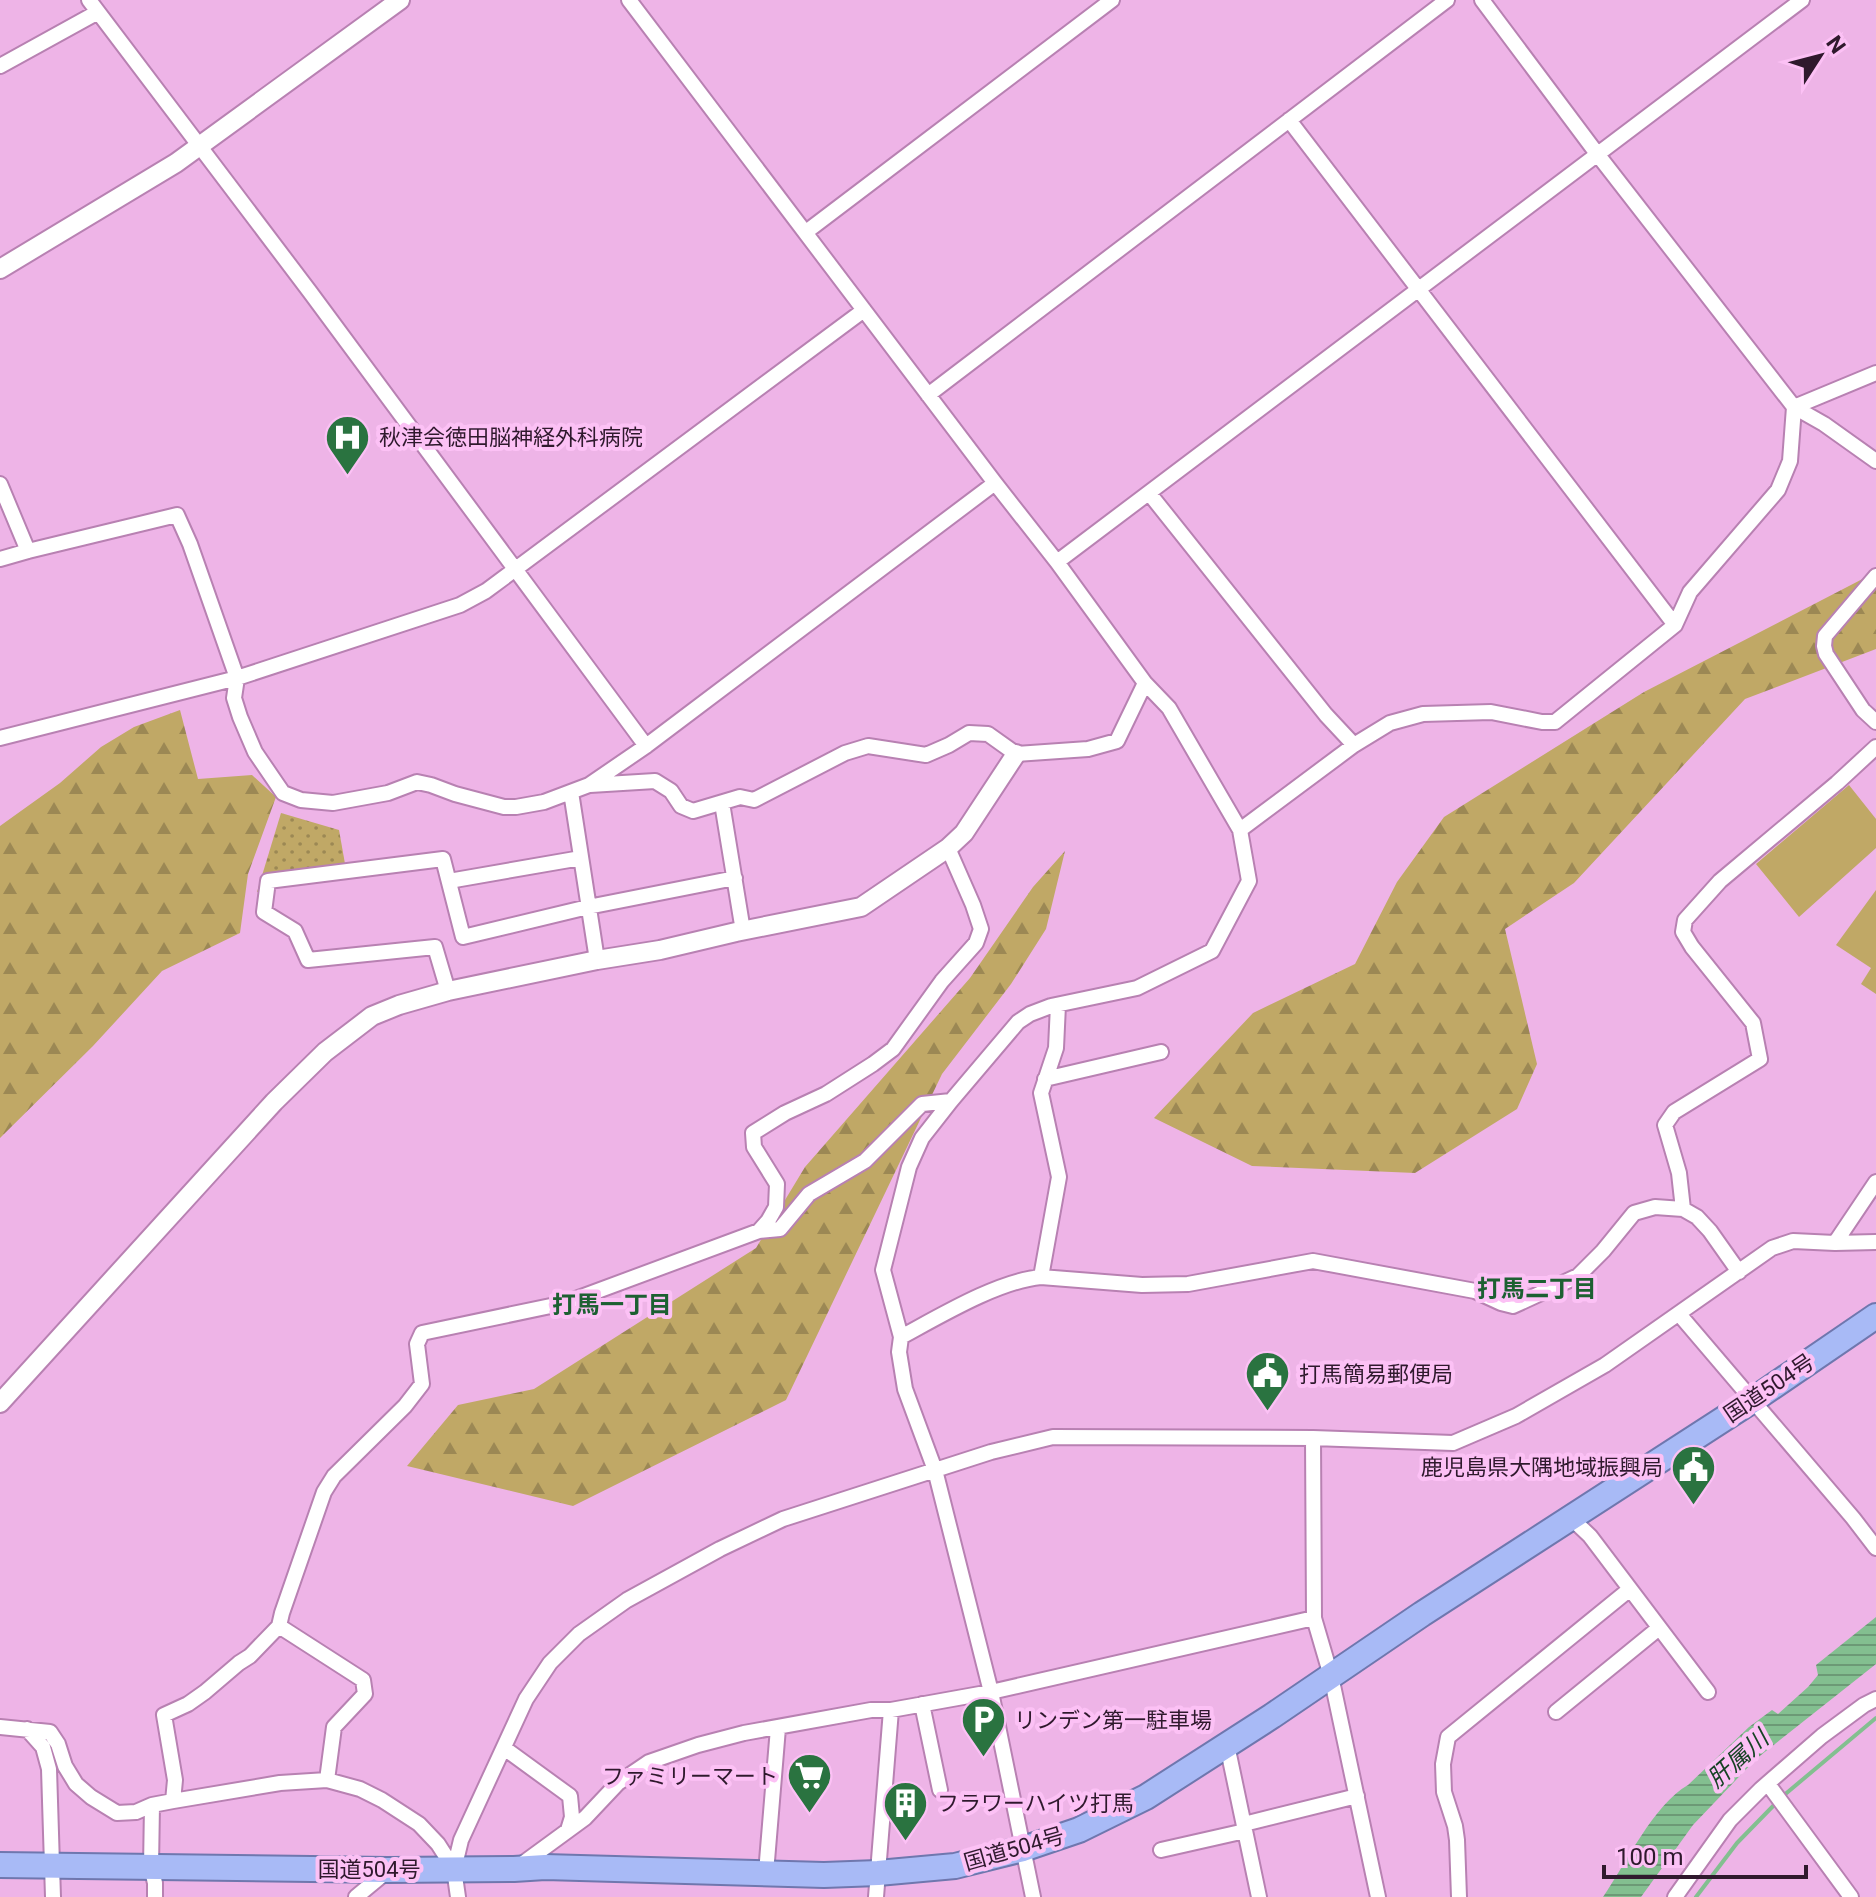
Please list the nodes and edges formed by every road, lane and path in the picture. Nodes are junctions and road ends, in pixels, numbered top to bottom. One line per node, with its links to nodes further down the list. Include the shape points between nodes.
1 (400, 0): 10 (street)
2 (629, 0): 12 (street)
3 (1112, 0): 12 (street)
4 (1447, 0): 9 (street)
5 (1482, 0): 11 (street)
6 (1802, 0): 11 (street)
7 (94, 6): 8 (street); 10 (street)
8 (0, 66)
9 (1289, 120): 14 (street); 17 (street)
10 (200, 145): 13 (street); 26 (street)
11 (1598, 155): 14 (street); 18 (street)
12 (806, 232): 15 (street)
13 (0, 269)
14 (1419, 291): 22 (street); 28 (street)
15 (864, 310): 17 (street); 26 (street)
16 (1876, 373): 18 (street)
17 (928, 395): 20 (street)
18 (1794, 407): 19 (street); 28 (street, via 1790,461 1778,490 1690,592)
19 (1876, 461)
20 (995, 483): 25 (street); 34 (street)
21 (0, 484): 23 (street)
22 (1149, 493): 25 (street); 33 (street)
23 (28, 551): 24 (street); 29 (street, via 177,515)
24 (0, 559)
25 (1057, 562): 30 (street)
26 (515, 568): 29 (street, via 460,605); 34 (street)
27 (1876, 576): 31 (street, via 1825,636 1824,646)
28 (1675, 625): 33 (street, via 1555,722 1491,712 1431,713 1390,723)
29 (237, 678): 32 (street); 38 (street, via 234,698 255,752 283,793 301,800 333,803 417,782 504,807)
30 (1145, 683): 36 (street, via 1117,741 1088,749); 40 (street, via 1169,708)
31 (1876, 722)
32 (0, 738)
33 (1354, 745): 40 (street)
34 (646, 746): 37 (street)
35 (1876, 747): 54 (street, via 1720,881 1685,920 1683,932 1692,947 1753,1023 1760,1059 1674,1112 1665,1125)
36 (1016, 754): 39 (street, via 988,734 969,733 926,755 868,746 754,800 740,797); 41 (street, via 964,833)
37 (589, 785): 38 (street); 39 (street, via 655,781 693,811)
38 (571, 792): 42 (street)
39 (722, 803): 43 (street)
40 (1240, 830): 49 (street, via 1249,881 1212,951 1137,988)
41 (948, 848): 46 (street, via 861,907); 55 (street, via 981,929 976,943 893,1049 826,1094 753,1133 754,1147 777,1184 776,1207)
42 (581, 858): 44 (street); 45 (street)
43 (735, 878): 45 (street); 46 (street)
44 (449, 881): 45 (street, via 463,937); 48 (street, via 443,859 268,881 264,912 295,931 308,960 435,947)
45 (588, 907): 47 (street)
46 (743, 931): 47 (street)
47 (597, 960): 48 (street)
48 (448, 991): 64 (street, via 372,1016 325,1052)
49 (1058, 1005): 51 (street, via 1056,1048); 52 (street, via 1018,1022)
50 (1161, 1052): 51 (street)
51 (1045, 1079): 59 (street, via 1041,1093 1059,1177)
52 (951, 1101): 55 (street, via 922,1104 865,1161 809,1194 780,1229); 62 (street, via 922,1138 909,1167 883,1270)
53 (1876, 1182): 57 (street)
54 (1683, 1209): 58 (street, via 1710,1231); 59 (street, via 1655,1207 1634,1213 1578,1276 1513,1306 1475,1291 1313,1261 1188,1284)
55 (759, 1231): 71 (street, via 565,1303 422,1333 417,1344 422,1384 324,1492)
56 (1876, 1242): 57 (street)
57 (1835, 1243): 58 (street, via 1793,1241 1772,1248)
58 (1739, 1272): 60 (street)
59 (1041, 1277): 62 (street, via 970,1301)
60 (1679, 1314): 63 (street); 65 (street, via 1552,1396 1453,1443)
61 (1876, 1316): 63 (highway, 国道504号)
62 (901, 1337): 66 (street, via 905,1389)
63 (1753, 1400): 67 (highway, 国道504号); 68 (street)
64 (0, 1403)
65 (1313, 1438): 66 (street, via 1053,1437); 70 (street)
66 (935, 1470): 74 (street); 84 (street, via 783,1519 627,1600 579,1634 550,1663)
67 (1571, 1518): 69 (street); 73 (highway, 国道504号)
68 (1876, 1548)
69 (1630, 1589): 72 (street); 110 (street, via 1448,1737 1444,1792 1455,1826)
70 (1314, 1618): 73 (street); 74 (street)
71 (279, 1626): 85 (street, via 363,1680 365,1694 334,1727); 89 (street, via 205,1692 164,1715 175,1780)
72 (1659, 1628): 75 (street); 79 (street)
73 (1331, 1676): 83 (highway, 国道504号); 88 (street)
74 (991, 1692): 77 (street); 93 (street)
75 (1708, 1692)
76 (1876, 1699): 86 (street, via 1822,1736)
77 (922, 1704): 78 (street); 87 (street)
78 (891, 1710): 81 (street); 102 (street)
79 (1556, 1712)
80 (0, 1727): 82 (street)
81 (778, 1728): 92 (street, via 649,1762); 101 (street)
82 (27, 1729): 90 (street, via 50,1732 76,1784 117,1813); 96 (street, via 43,1747 49,1769)
83 (1227, 1745): 91 (street); 93 (highway, 国道504号, via 1146,1797 1079,1830)
84 (504, 1748): 92 (street, via 570,1796); 98 (street, via 461,1840)
85 (327, 1780): 89 (street); 98 (street, via 360,1789 419,1824)
86 (1768, 1784): 111 (street, via 1730,1820); 112 (street)
87 (940, 1790)
88 (1357, 1796): 91 (street); 109 (street)
89 (173, 1801): 90 (street)
90 (152, 1805): 97 (street)
91 (1245, 1828): 94 (street); 108 (street)
92 (568, 1830): 99 (street)
93 (1023, 1849): 102 (highway, 国道504号); 107 (street)
94 (1161, 1850)
95 (0, 1865): 96 (highway, 国道504号)
96 (52, 1866): 97 (highway, 国道504号); 104 (street)
97 (151, 1867): 100 (highway, 国道504号); 105 (street)
98 (454, 1869): 99 (highway, 国道504号); 100 (highway, 国道504号); 106 (street)
99 (514, 1869): 101 (highway, 国道504号)
100 (388, 1870): 103 (street)
101 (766, 1873): 102 (highway, 国道504号, via 824,1875)
102 (877, 1885)
103 (363, 1895)
104 (53, 1897)
105 (155, 1897)
106 (458, 1897)
107 (1033, 1897)
108 (1259, 1897)
109 (1378, 1897)
110 (1459, 1897)
111 (1675, 1897)
112 (1851, 1897)

